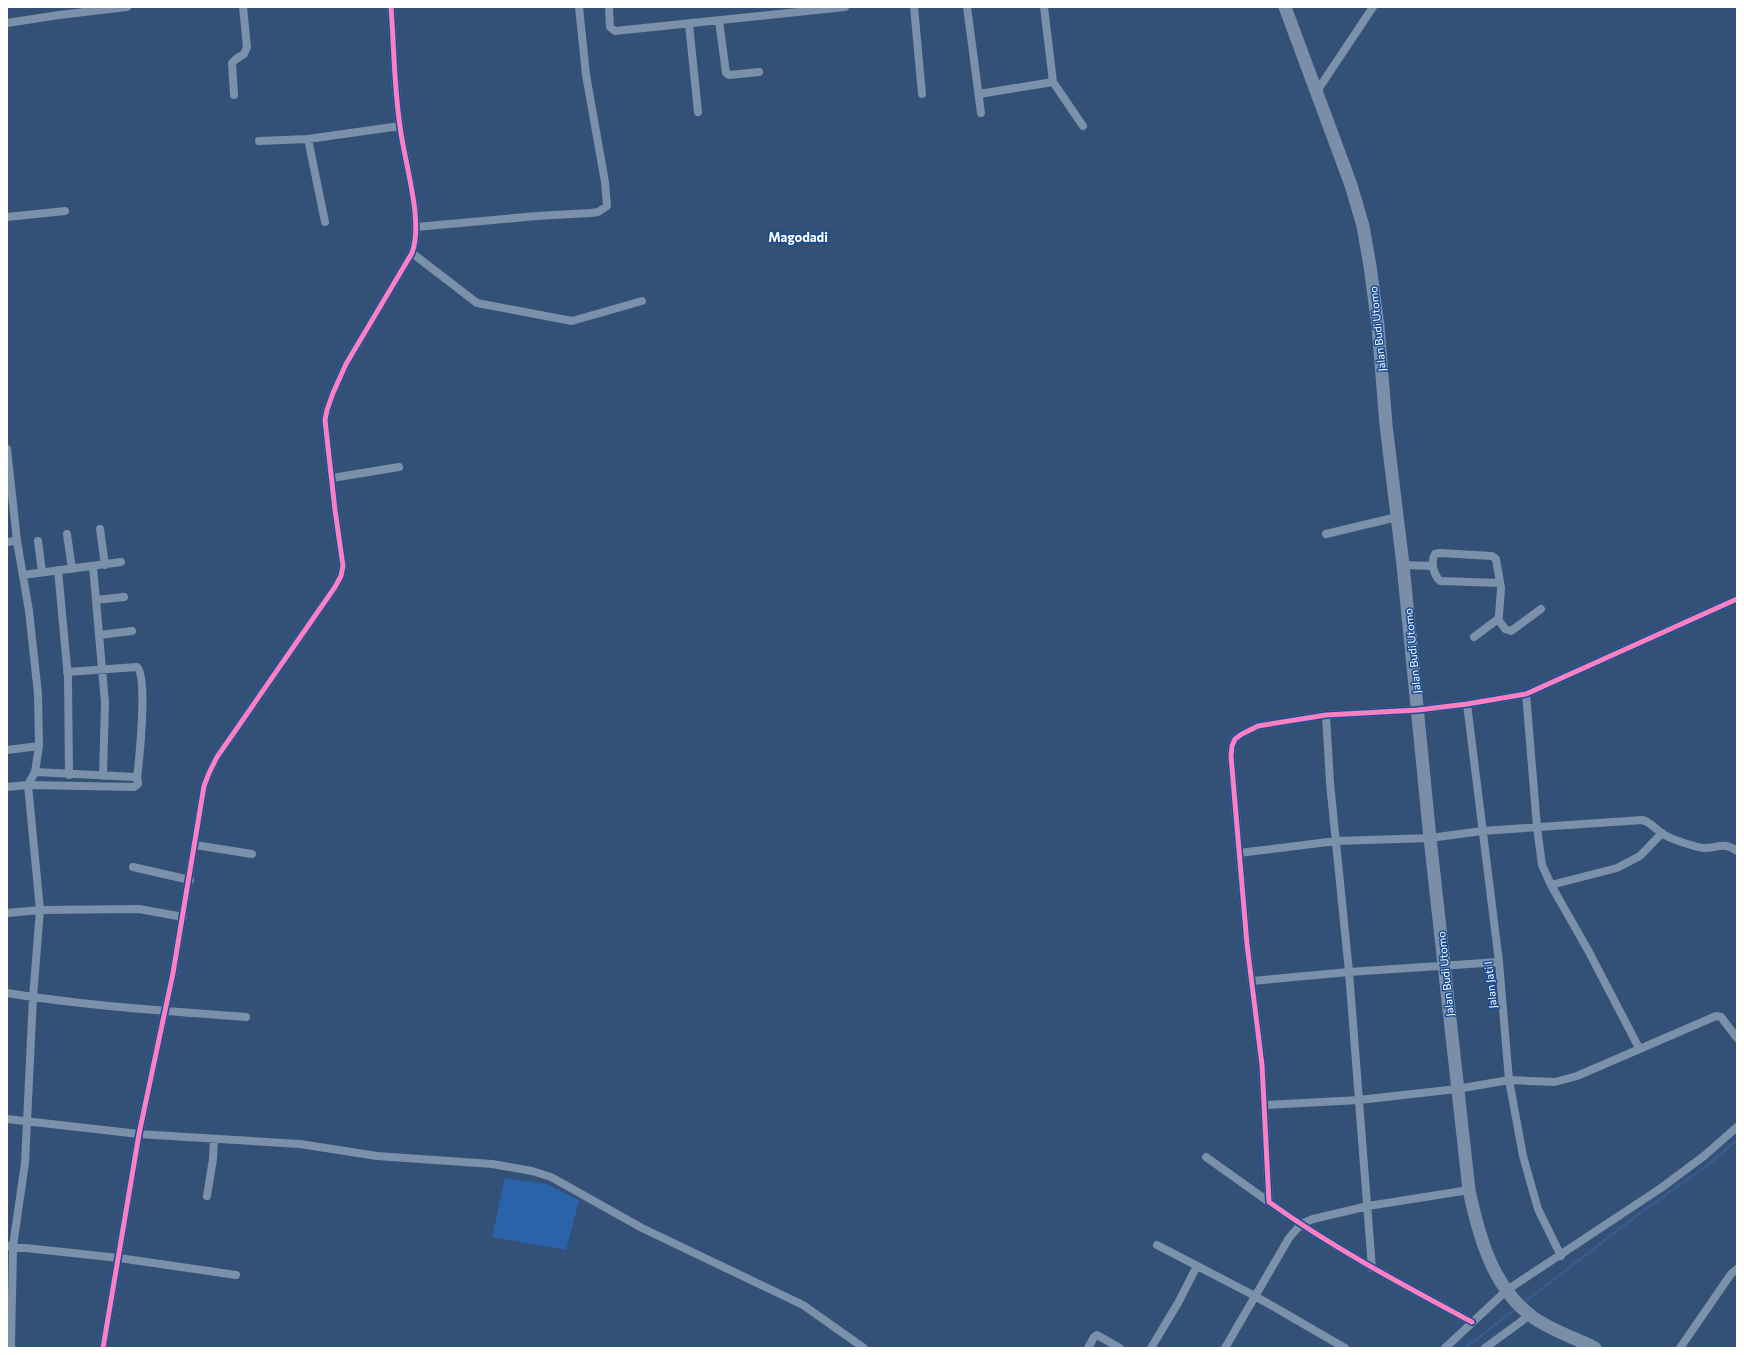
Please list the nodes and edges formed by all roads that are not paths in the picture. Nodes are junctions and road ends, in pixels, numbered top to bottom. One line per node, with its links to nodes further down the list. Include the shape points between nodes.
1 (127, 7): 14 (street)
2 (243, 7): 21 (street, via 248,47 244,54 232,63)
3 (391, 7): 24 (street)
4 (579, 7): 31 (street, via 586,74 607,206 591,214 537,216)
5 (609, 7): 15 (street, via 610,27 615,31)
6 (845, 7): 12 (street)
7 (914, 7): 19 (street)
8 (967, 7): 20 (street)
9 (1044, 7): 17 (street)
10 (1285, 7): 18 (main road, Jalan Budi Utomo)
11 (1373, 7): 18 (street)
12 (798, 9): 13 (street)
13 (719, 21): 15 (street); 16 (street, via 726,73 729,76)
14 (7, 23)
15 (689, 24): 22 (street)
16 (759, 72)
17 (1053, 82): 20 (street); 25 (street)
18 (1317, 91): 37 (main road, Jalan Budi Utomo, via 1363,226 1378,326)
19 (922, 94)
20 (979, 94): 23 (street)
21 (234, 95)
22 (698, 112)
23 (981, 113)
24 (400, 126): 26 (street); 31 (street)
25 (1083, 126)
26 (308, 139): 27 (street); 30 (street)
27 (259, 141)
28 (65, 211): 29 (street)
29 (7, 217)
30 (325, 222)
31 (416, 227): 32 (street)
32 (412, 253): 33 (street, via 477,303 572,321); 36 (street, via 346,364 327,410 325,420)
33 (642, 301)
34 (7, 449): 41 (street)
35 (399, 467): 36 (street)
36 (332, 478): 81 (street, via 343,566 341,576 208,773)
37 (1397, 517): 40 (street); 46 (main road, Jalan Budi Utomo)
38 (100, 529): 45 (street)
39 (67, 534): 49 (street)
40 (1326, 534)
41 (17, 541): 43 (street); 52 (street)
42 (38, 541): 51 (street)
43 (7, 542)
44 (121, 562): 45 (street)
45 (105, 565): 47 (street)
46 (1403, 565): 48 (street); 66 (main road, Jalan Budi Utomo)
47 (93, 566): 49 (street); 56 (street)
48 (1433, 566): 53 (street, via 1440,580); 53 (street, via 1433,557 1440,553 1492,556 1496,559)
49 (72, 569): 50 (street)
50 (58, 570): 51 (street); 63 (street)
51 (42, 572): 52 (street)
52 (23, 575): 68 (street, via 38,694)
53 (1500, 583): 58 (street)
54 (124, 597): 56 (street)
55 (1737, 599): 64 (street)
56 (96, 600): 60 (street)
57 (1541, 609): 58 (street, via 1511,631 1505,629)
58 (1498, 618): 61 (street)
59 (132, 631): 60 (street)
60 (99, 635): 62 (street)
61 (1474, 637)
62 (102, 670): 63 (street); 72 (street, via 105,703); 73 (street, via 137,666 141,671 143,701)
63 (67, 672): 71 (street)
64 (1526, 694): 65 (street); 76 (street)
65 (1467, 704): 66 (street); 77 (street, Jalan Jati I)
66 (1418, 710): 67 (street); 79 (main road, Jalan Budi Utomo)
67 (1326, 715): 80 (street); 83 (street, via 1258,726 1235,739 1231,756)
68 (39, 746): 69 (street); 70 (street)
69 (7, 750)
70 (35, 772): 71 (street); 74 (street)
71 (69, 775): 72 (street)
72 (103, 776): 73 (street)
73 (137, 778): 74 (street, via 138,784 134,787)
74 (28, 785): 75 (street); 88 (street)
75 (7, 786)
76 (1537, 826): 77 (street); 78 (street, via 1642,820 1649,822); 87 (street, via 1542,865)
77 (1482, 831): 79 (street); 91 (street, Jalan Jati I)
78 (1662, 833): 82 (street, via 1698,847 1726,845); 87 (street, via 1640,856 1617,868)
79 (1430, 838): 80 (street); 92 (main road, Jalan Budi Utomo)
80 (1336, 841): 83 (street); 93 (street)
81 (195, 844): 84 (street); 86 (street)
82 (1737, 851)
83 (1239, 853): 94 (street)
84 (252, 854)
85 (133, 867): 86 (street)
86 (190, 880): 90 (street)
87 (1551, 885): 100 (street)
88 (40, 910): 89 (street); 90 (street, via 139,909); 96 (street)
89 (7, 913)
90 (183, 917): 97 (street)
91 (1499, 962): 92 (street); 101 (street, Jalan Jati I)
92 (1445, 966): 93 (street); 102 (main road, Jalan Budi Utomo)
93 (1349, 972): 94 (street); 103 (street)
94 (1252, 981): 104 (street)
95 (7, 993): 96 (street)
96 (33, 997): 97 (street); 106 (street)
97 (166, 1011): 98 (street); 108 (street)
98 (246, 1017)
99 (1737, 1038): 100 (street, via 1721,1017 1716,1016)
100 (1639, 1048): 101 (street, via 1567,1080 1541,1083)
101 (1509, 1080): 102 (street); 118 (street, Jalan Jati I, via 1523,1156 1536,1202)
102 (1458, 1089): 103 (street); 111 (main road, Jalan Budi Utomo)
103 (1358, 1100): 104 (street); 114 (street)
104 (1264, 1106): 113 (street)
105 (7, 1119): 106 (street)
106 (28, 1121): 108 (street); 117 (street, via 25,1163)
107 (1737, 1127): 118 (street, via 1661,1188)
108 (140, 1134): 109 (street); 119 (street)
109 (214, 1139): 112 (street); 131 (street, via 300,1144 377,1156 492,1164 551,1176 642,1228 802,1305)
110 (1206, 1158): 113 (street)
111 (1469, 1190): 114 (street); 124 (main road, Jalan Budi Utomo, via 1480,1240 1487,1257)
112 (207, 1196)
113 (1269, 1202): 115 (street)
114 (1368, 1206): 115 (street); 121 (street)
115 (1301, 1224): 121 (street); 125 (street, via 1292,1233)
116 (1157, 1245): 120 (street)
117 (10, 1246): 119 (street); 129 (street)
118 (1561, 1256): 124 (street)
119 (119, 1258): 123 (street); 130 (street)
120 (1197, 1266): 125 (street); 134 (street)
121 (1372, 1268): 127 (street)
122 (1737, 1269): 139 (street)
123 (236, 1275)
124 (1509, 1293): 126 (main road, Jalan Budi Utomo); 127 (street)
125 (1255, 1296): 135 (street); 136 (street)
126 (1527, 1312): 128 (main road, Jalan Budi Utomo, via 1554,1330); 138 (street)
127 (1472, 1322): 137 (street)
128 (1588, 1346)
129 (11, 1348)
130 (103, 1348)
131 (864, 1348)
132 (1088, 1348): 133 (street, via 1096,1335)
133 (1120, 1348)
134 (1151, 1348)
135 (1225, 1348)
136 (1345, 1348)
137 (1445, 1348)
138 (1485, 1348)
139 (1680, 1348)

